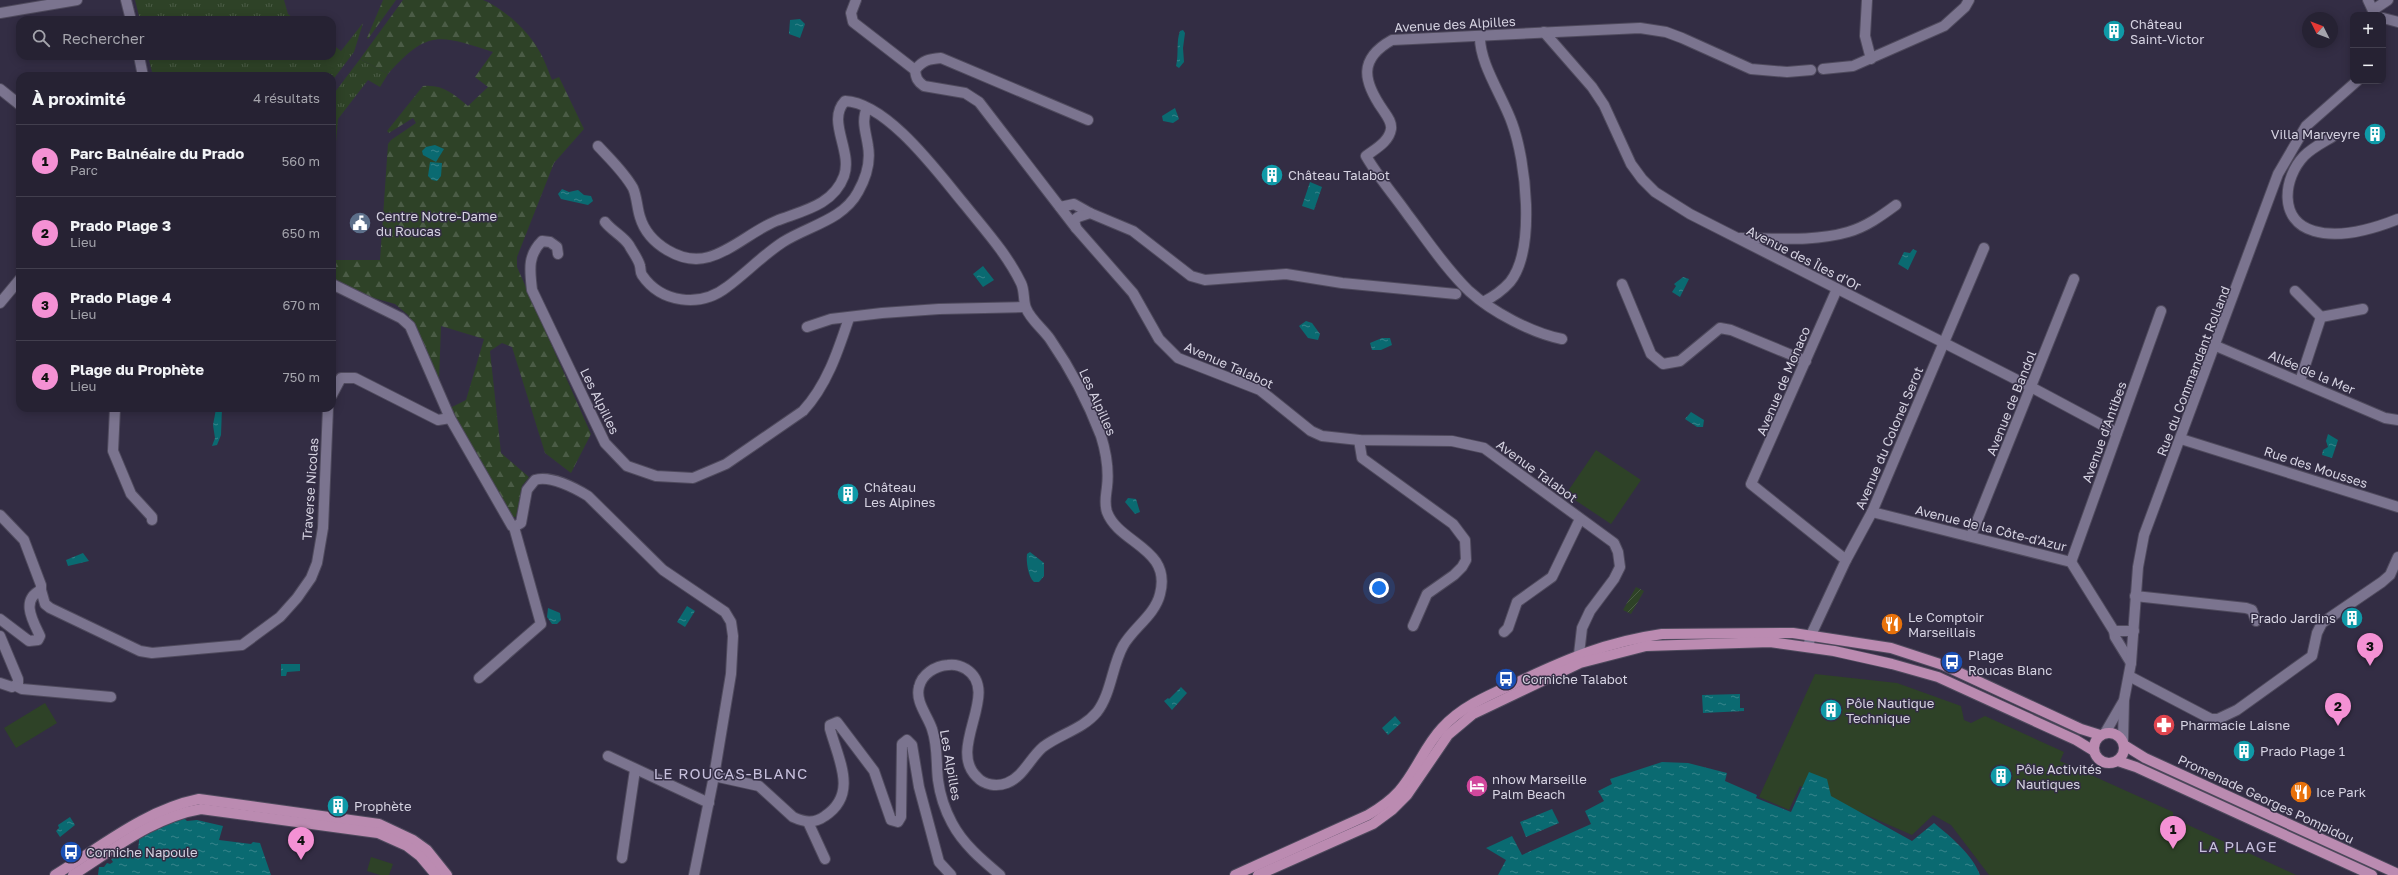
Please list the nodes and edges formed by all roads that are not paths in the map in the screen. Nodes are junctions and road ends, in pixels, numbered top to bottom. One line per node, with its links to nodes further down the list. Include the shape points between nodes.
1 (77, 0): 9 (street)
2 (126, 0): 10 (street)
3 (856, 0): 18 (street, via 851,13 853,22)
4 (1867, 0): 15 (street, via 1865,36)
5 (1969, 0): 15 (street, via 1944,26)
6 (2368, 0): 8 (street)
7 (2388, 0): 8 (street)
8 (2374, 12)
9 (0, 13)
10 (130, 16)
11 (2386, 19): 12 (street)
12 (2398, 22)
13 (1544, 32): 14 (street, Avenue des Alpilles); 19 (street, Avenue des Alpilles, via 1640,28 1666,32 1751,69 1787,72); 34 (street, Avenue des Îles d'Or, via 1592,87 1604,105 1631,164 1642,180 1655,192 1690,214)
14 (1480, 36): 44 (street, via 1482,54 1517,138 1523,174 1525,218 1521,259 1516,271 1510,282 1498,294); 44 (street, Avenue des Alpilles, via 1392,40 1378,48 1369,62 1366,82 1390,120 1391,130 1383,144 1366,156 1428,242 1469,291)
15 (1871, 58): 17 (street, via 1853,66)
16 (140, 60): 20 (street)
17 (1823, 69)
18 (915, 70): 25 (street, via 928,59 941,58); 29 (street, Avenue Talabot, via 916,77 924,86 965,93 979,102)
19 (1811, 70)
20 (142, 72)
21 (2354, 84): 54 (street, Rue du Commandant Rolland, via 2306,126 2278,174)
22 (0, 89): 23 (street)
23 (16, 102)
24 (867, 108): 27 (street, via 856,102 845,101 839,108 837,117 846,158 844,176 836,190 824,202 764,228 724,252 692,260 665,249 647,233 640,218 634,190 625,174); 32 (street, via 864,124 869,162 865,178 849,205 823,223 774,248 726,288 704,299 680,300 659,292 640,273 640,266 628,244); 46 (street, via 890,123 919,149 1003,253 1023,286)
25 (1088, 120)
26 (2332, 137): 31 (street, via 2308,152 2296,170 2286,196 2291,213 2313,231 2327,234 2358,231)
27 (598, 146)
28 (1896, 205): 34 (street, via 1874,222 1847,232 1814,237)
29 (1060, 207): 30 (street, via 1074,204); 33 (street, Avenue Talabot)
30 (1090, 213): 33 (street, via 1074,220); 43 (street, via 1133,231 1191,276 1205,280 1286,274 1342,283)
31 (2398, 219)
32 (605, 222)
33 (1076, 228): 65 (street, Avenue Talabot, via 1133,293 1159,339 1178,358 1260,390 1311,431 1327,437)
34 (1738, 238): 41 (street, Avenue des Îles d'Or)
35 (1984, 248): 53 (street, Avenue du Colonel Serot)
36 (558, 254): 50 (street, Les Alpilles, via 557,247 550,242 542,241 536,247 530,266 532,290 605,443 627,466 656,476 693,478 711,472 803,411 828,375)
37 (2074, 279): 58 (street, Avenue de Bandol)
38 (16, 284): 45 (street)
39 (1622, 284): 55 (street, via 1651,354 1663,364 1680,361 1720,328 1731,330)
40 (336, 286): 61 (street, via 401,318 410,326)
41 (1837, 289): 53 (street, Avenue des Îles d'Or); 55 (street, Avenue de Monaco)
42 (2295, 291): 49 (street)
43 (1456, 294)
44 (1483, 302): 52 (street, via 1540,334)
45 (0, 303)
46 (1025, 307): 50 (street, via 939,309); 114 (street, Les Alpilles, via 1066,363 1100,435 1108,470 1105,499 1107,511 1112,520 1148,551 1156,562 1161,585 1157,602 1121,650 1100,708 1085,723 1040,749 1017,777 1007,783 986,783 977,778 970,768 967,748 979,694 977,682 972,675 964,668 953,664 932,669 924,677 918,697 936,739 938,782 944,806 952,825 964,842)
47 (2363, 309): 49 (street)
48 (2161, 311): 63 (street, Avenue d'Antibes)
49 (2321, 317): 56 (street)
50 (849, 318): 51 (street, via 832,319)
51 (807, 327)
52 (1562, 339)
53 (1944, 343): 58 (street, Avenue des Îles d'Or); 67 (street, Avenue du Colonel Serot)
54 (2216, 346): 56 (street, Allée de la Mer); 64 (street, Rue du Commandant Rolland)
55 (1806, 361): 74 (street, Avenue de Monaco, via 1751,484)
56 (2300, 381): 62 (street, Allée de la Mer, via 2385,418)
57 (336, 387): 61 (street, via 341,378 355,378 438,420)
58 (2031, 387): 63 (street, Avenue des Îles d'Or); 72 (street, Avenue de Bandol)
59 (115, 412): 70 (street, via 113,451 131,494)
60 (328, 412): 76 (street, Traverse Nicolas, via 323,528 317,563 311,578 280,618 242,645 140,652 50,608 45,604)
61 (450, 418): 71 (street)
62 (2398, 420)
63 (2117, 433): 75 (street, Avenue d'Antibes)
64 (2182, 436): 66 (street, Rue des Mousses, via 2214,451 2225,452); 77 (street, Rue du Commandant Rolland, via 2144,535)
65 (1359, 440): 69 (street, Avenue Talabot, via 1452,441 1484,448); 80 (street, via 1362,458 1453,524 1465,540 1466,560 1462,567 1427,594)
66 (2398, 507)
67 (1872, 512): 72 (street, Avenue de la Côte-d'Azur); 74 (street, Avenue du Colonel Serot)
68 (0, 516): 76 (street, Traverse Nicolas, via 24,540 41,585)
69 (1580, 518): 83 (street, via 1552,576 1517,602 1508,628); 87 (street, Avenue Talabot, via 1614,543 1620,567 1590,611 1582,628)
70 (152, 520)
71 (514, 527): 91 (street, via 541,624); 102 (street, via 521,523 527,490 535,480 545,478 580,491 663,570 725,612 731,622 733,636 731,674)
72 (1971, 536): 75 (street, Avenue de la Côte-d'Azur)
73 (2398, 557): 90 (street, via 2390,575 2382,582 2322,623 2312,656 2228,716 2211,719)
74 (1846, 560): 84 (street, Avenue du Colonel Serot)
75 (2071, 562): 81 (street, Avenue de la Côte-d'Azur)
76 (40, 590): 78 (street, via 32,596 29,607 40,636 38,640 30,641)
77 (2135, 596): 79 (street, via 2246,608 2252,610); 82 (street, Rue du Commandant Rolland)
78 (0, 619)
79 (2256, 621)
80 (1413, 626)
81 (2112, 628): 82 (street); 88 (street, Avenue de la Côte-d'Azur)
82 (2134, 631): 88 (street, Rue du Commandant Rolland)
83 (1504, 632)
84 (1811, 635): 86 (street, Avenue du Colonel Serot); 87 (main road, Promenade Georges Pompidou, via 1759,632 1662,634 1624,640); 96 (main road, Promenade Georges Pompidou, via 1890,648 1918,656 2081,729)
85 (0, 636): 93 (street, via 18,679)
86 (1808, 647): 89 (main road, Promenade Georges Pompidou, via 1770,642 1662,644 1626,649); 98 (main road, Promenade Georges Pompidou, via 1892,664 1938,677 2076,740)
87 (1579, 654): 89 (street, via 1578,660); 115 (main road, Promenade Georges Pompidou, via 1483,698 1454,716 1441,729 1400,790 1386,804 1368,815)
88 (2131, 663): 90 (street, Rue du Commandant Rolland)
89 (1571, 668): 116 (main road, Promenade Georges Pompidou, via 1488,706 1461,722 1448,735 1407,795 1374,824)
90 (2129, 676): 95 (street, Rue du Commandant Rolland)
91 (479, 678)
92 (0, 682): 93 (street, via 12,688)
93 (16, 686): 94 (street, via 22,689)
94 (111, 697)
95 (2124, 700): 96 (street, Rue du Commandant Rolland); 97 (street, Rue du Commandant Rolland)
96 (2103, 734): 97 (main road, Promenade Georges Pompidou, via 2115,733); 98 (main road, via 2096,741)
97 (2124, 742): 100 (main road, via 2124,754); 107 (main road, Promenade Georges Pompidou, via 2145,758)
98 (2094, 751): 100 (main road, Promenade Georges Pompidou, via 2101,761)
99 (608, 756): 101 (street)
100 (2118, 761): 117 (main road, Promenade Georges Pompidou)
101 (635, 770): 103 (street); 105 (street)
102 (714, 776): 103 (street); 104 (street, via 759,786 793,817)
103 (709, 803): 112 (street)
104 (808, 822): 106 (street); 113 (street, via 820,819 836,809 844,792 845,782 830,729 833,723 840,725 874,771 891,820 895,822 902,817 902,744 907,740 912,745 919,787 939,862)
105 (622, 858)
106 (825, 859)
107 (2398, 874)
108 (55, 875): 111 (main road, via 154,813 176,804 199,800 379,824 413,840 432,855)
109 (73, 875): 110 (main road, via 157,822 181,812 200,809 378,833 407,846 420,856)
110 (436, 875)
111 (447, 875)
112 (694, 875)
113 (951, 875)
114 (1000, 875)
115 (1235, 875)
116 (1258, 875)
117 (2372, 875)

